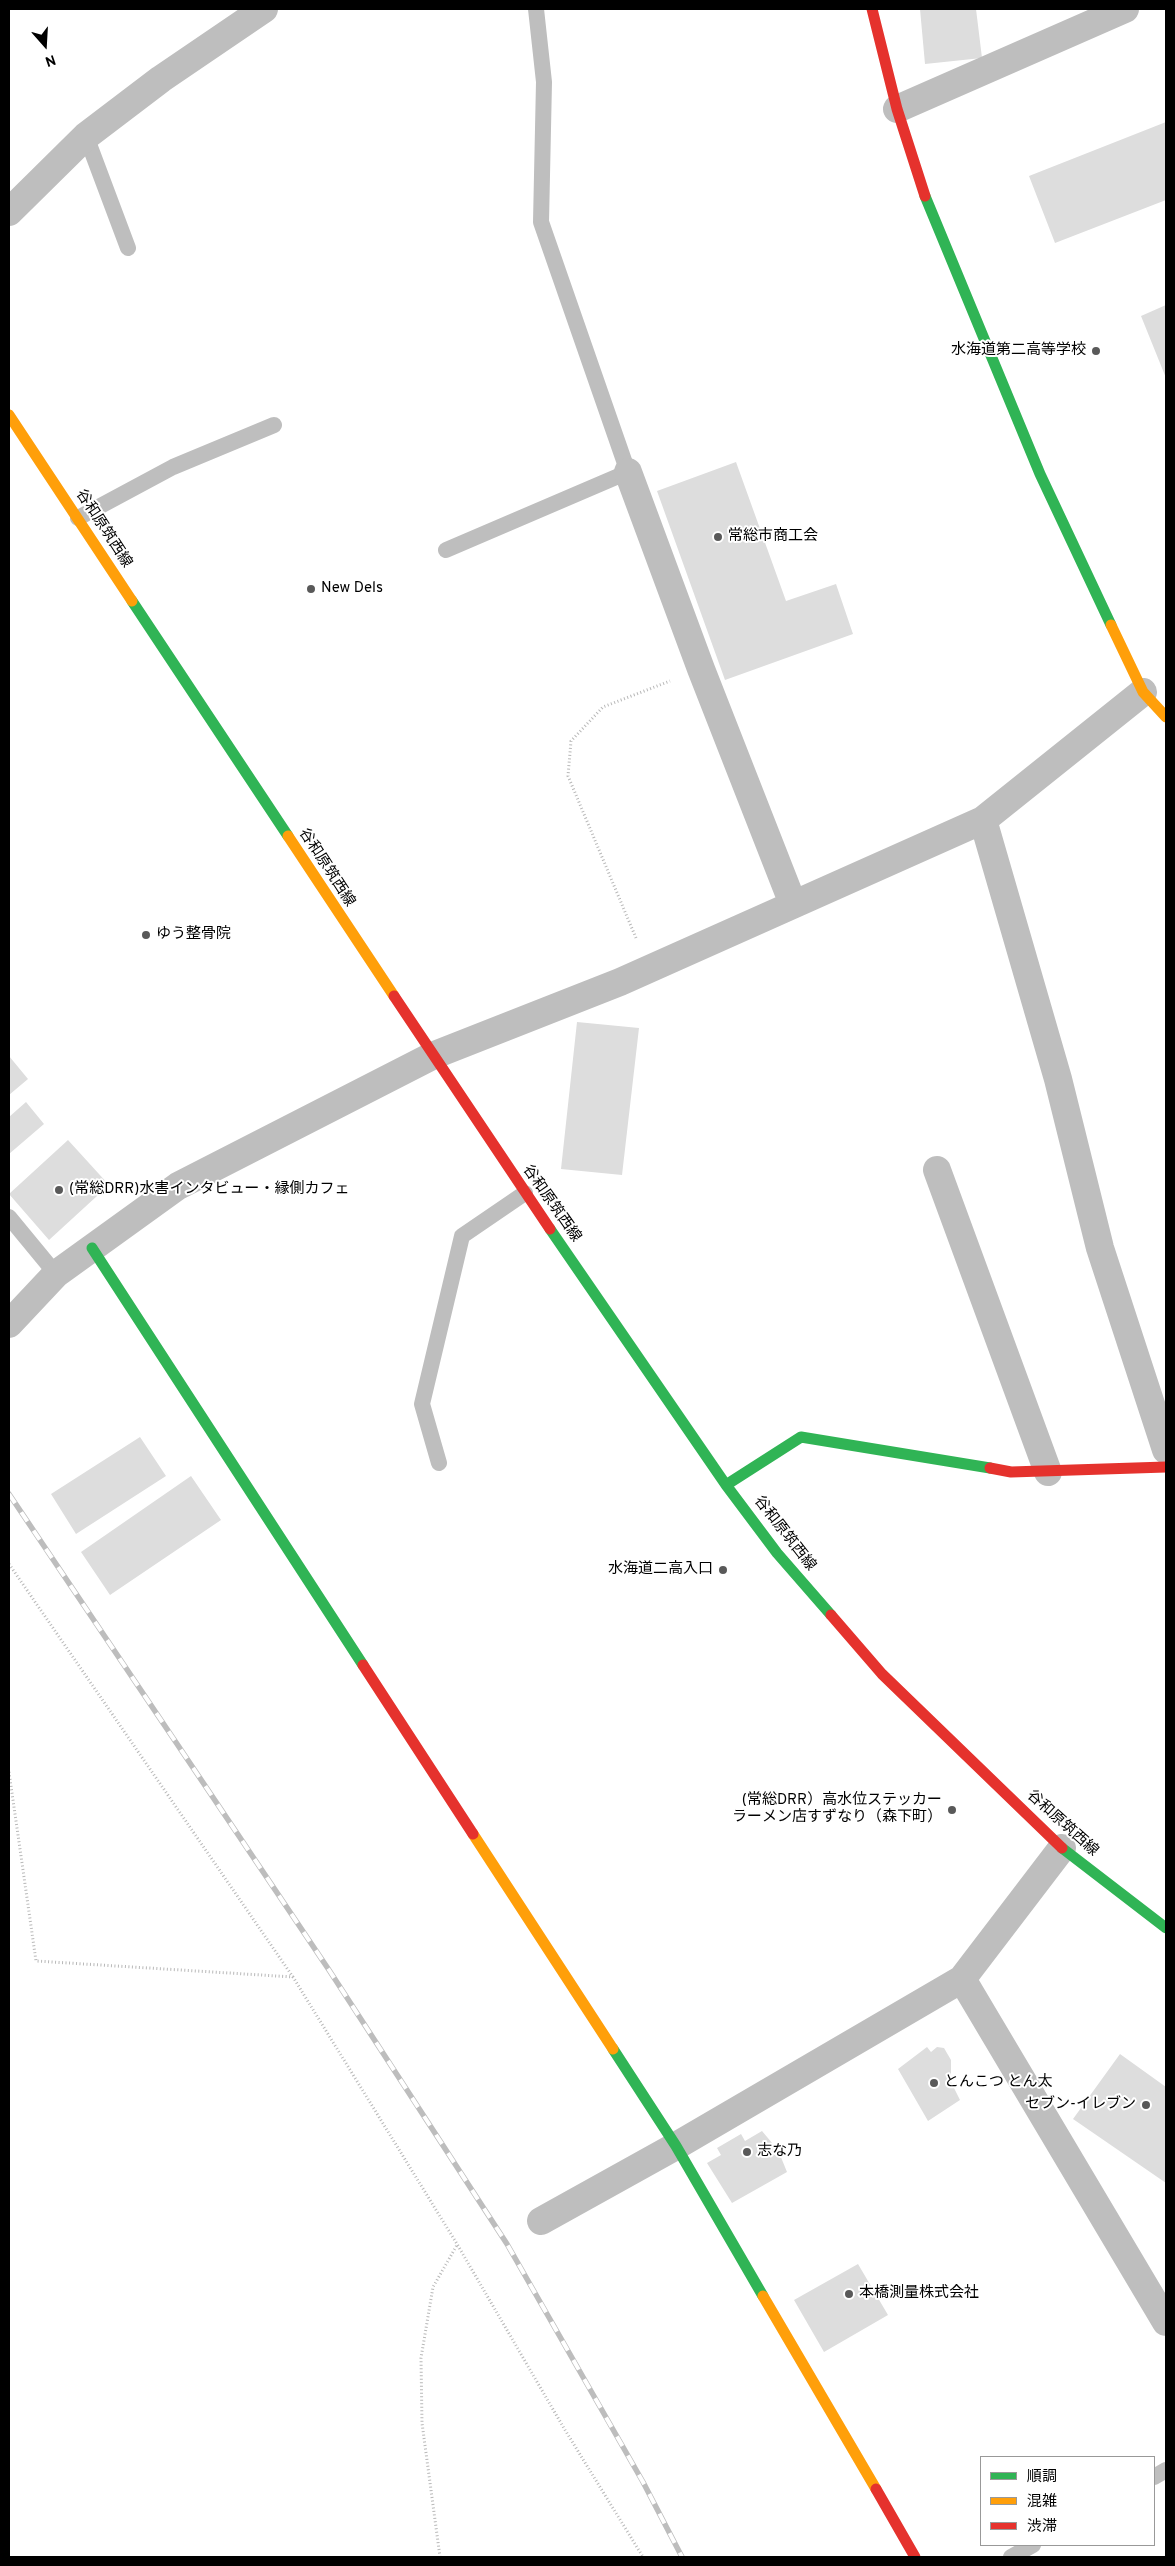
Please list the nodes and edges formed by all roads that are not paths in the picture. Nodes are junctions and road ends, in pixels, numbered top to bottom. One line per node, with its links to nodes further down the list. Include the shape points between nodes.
1 (536, 9): 11 (lane, via 544,82 541,222)
2 (872, 9): 5 (street)
3 (1124, 9): 5 (street)
4 (258, 10): 6 (street)
5 (897, 109): 14 (street, via 924,194 994,366 1040,474)
6 (86, 136): 7 (street); 8 (lane)
7 (9, 212)
8 (128, 248)
9 (9, 415): 12 (street, 谷和原筑西線)
10 (274, 425): 12 (lane, via 173,467)
11 (628, 472): 13 (lane); 17 (street)
12 (78, 518): 18 (street, 谷和原筑西線)
13 (446, 550)
14 (1143, 692): 15 (street); 16 (street)
15 (1166, 717)
16 (983, 820): 17 (street); 25 (street, via 1058,1079 1100,1248)
17 (793, 904): 18 (street, via 649,970)
18 (432, 1056): 20 (street, 谷和原筑西線); 22 (street, via 178,1186)
19 (937, 1170): 28 (street)
20 (525, 1193): 26 (lane, via 462,1236 422,1404); 29 (street, 谷和原筑西線)
21 (9, 1217): 23 (lane)
22 (92, 1248): 23 (street); 33 (street)
23 (56, 1274): 24 (street)
24 (9, 1324)
25 (1166, 1450)
26 (439, 1463)
27 (1166, 1467): 28 (street)
28 (1048, 1472): 29 (street, via 1012,1472 801,1437)
29 (726, 1485): 30 (street, 谷和原筑西線, via 778,1553 882,1674)
30 (1062, 1848): 31 (street, 谷和原筑西線); 32 (street)
31 (1166, 1928)
32 (962, 1979): 33 (street); 35 (street)
33 (676, 2146): 34 (street); 39 (street)
34 (541, 2221)
35 (1166, 2322)
36 (1166, 2470): 37 (lane)
37 (1155, 2476)
38 (1031, 2546): 40 (lane)
39 (915, 2557)
40 (1011, 2557)

